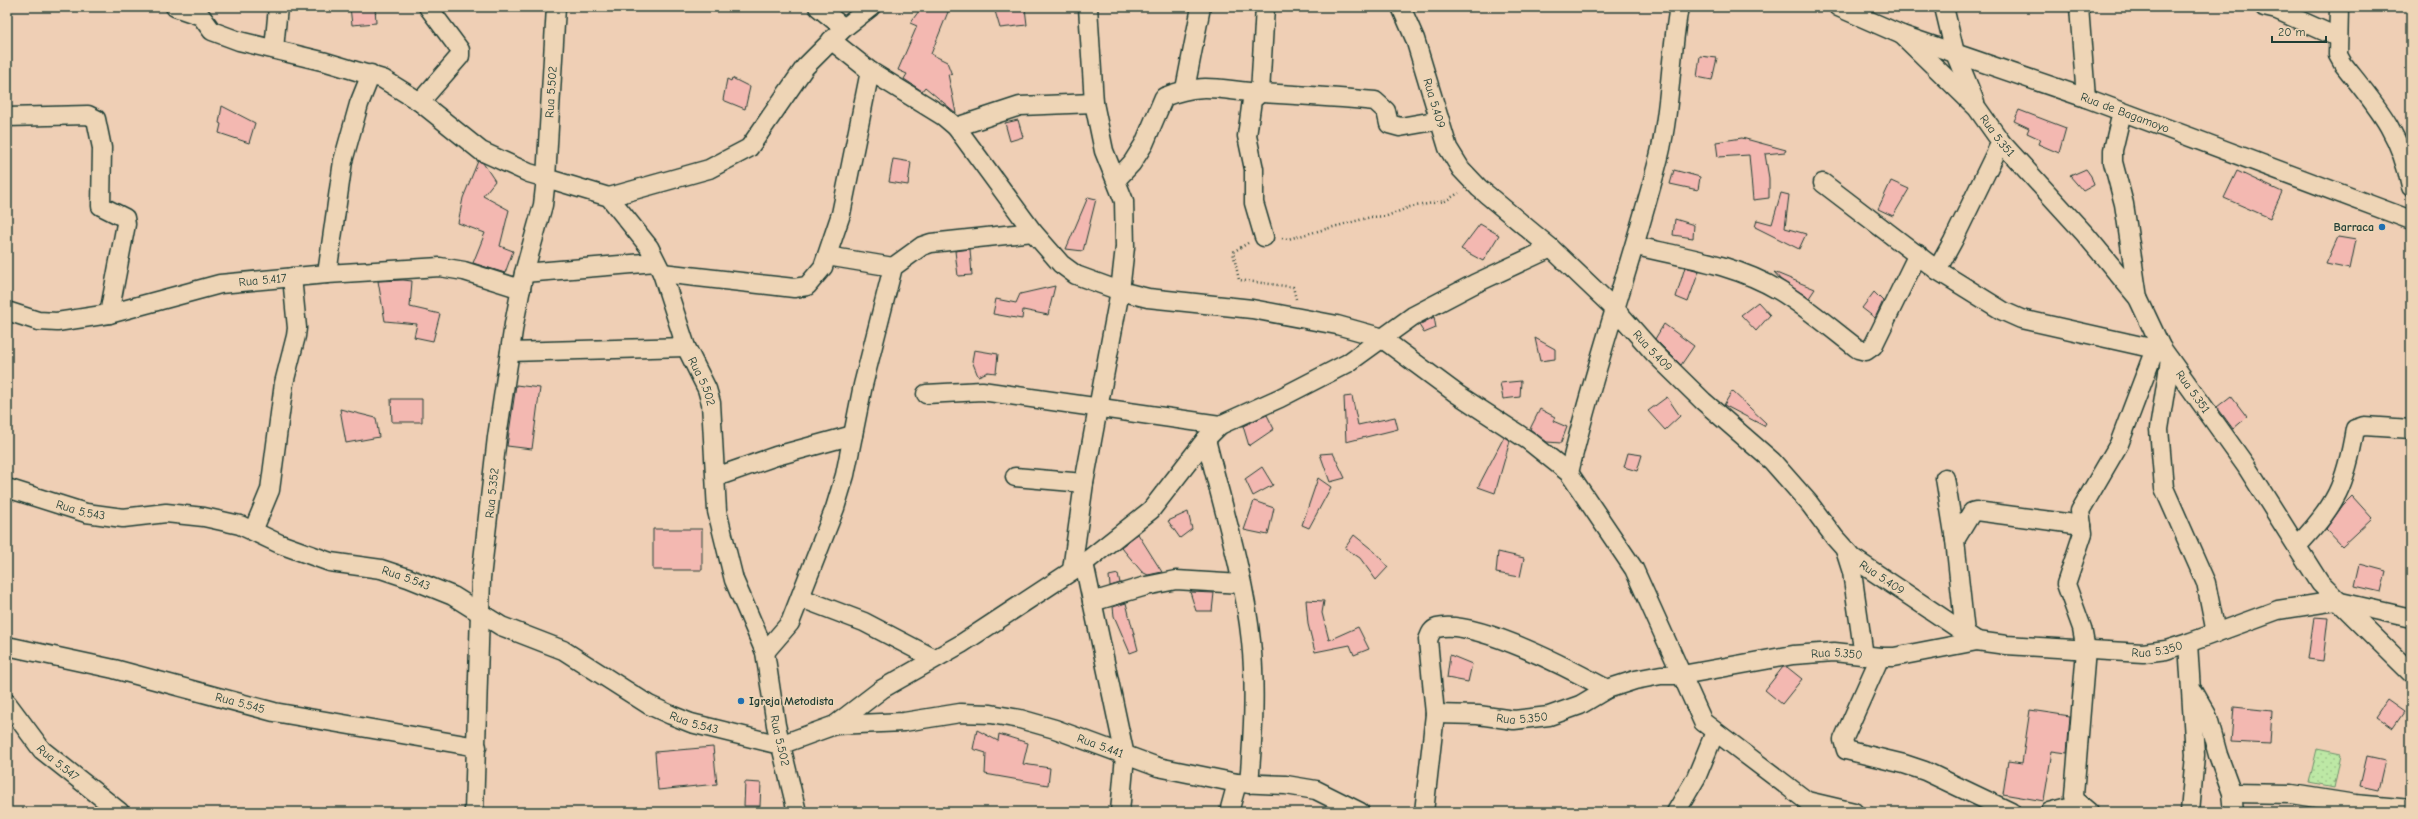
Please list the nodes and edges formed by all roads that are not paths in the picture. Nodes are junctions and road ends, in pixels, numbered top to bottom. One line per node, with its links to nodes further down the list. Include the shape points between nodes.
1 (175, 7): 20 (street, via 201,16 215,32 239,41)
2 (278, 7): 20 (street)
3 (428, 7): 27 (street, via 460,50 460,56)
4 (556, 7): 35 (street, Rua 5.502)
5 (818, 7): 17 (street)
6 (871, 7): 17 (street)
7 (1088, 7): 28 (street)
8 (1201, 7): 24 (street)
9 (1264, 7): 25 (street)
10 (1401, 7): 32 (street, Rua 5.409, via 1415,39)
11 (1679, 7): 43 (street, via 1659,155)
12 (1838, 7): 18 (street, Rua de Bagamoyo)
13 (1944, 7): 21 (street)
14 (2079, 7): 26 (street)
15 (2264, 7): 19 (street)
16 (2339, 7): 19 (street)
17 (837, 34): 22 (street); 39 (street, via 805,67 749,148 709,170)
18 (1902, 35): 21 (street, Rua de Bagamoyo); 29 (street)
19 (2337, 37): 38 (street, via 2338,55 2343,64 2387,119 2398,141)
20 (274, 49): 23 (street)
21 (1955, 53): 26 (street, Rua de Bagamoyo); 29 (street)
22 (870, 71): 33 (street, via 943,116); 46 (street, via 841,214)
23 (371, 74): 27 (street); 50 (street, via 343,161)
24 (1185, 89): 25 (street, via 1213,86); 36 (street, via 1164,97 1144,144 1132,164)
25 (1260, 93): 32 (street, via 1375,101 1386,111 1389,124 1393,126); 42 (street, via 1252,100 1248,136 1254,169 1254,203)
26 (2086, 98): 30 (street, Rua de Bagamoyo)
27 (420, 102): 35 (street, via 481,151 529,174)
28 (1094, 103): 33 (street, via 1020,106); 36 (street, via 1104,151)
29 (1978, 108): 34 (street, Rua 5.351)
30 (2122, 112): 40 (street, Rua de Bagamoyo); 54 (street, via 2113,150 2113,162 2124,204)
31 (7, 118): 57 (street, via 88,115 96,119 102,148 101,206 121,214 126,224)
32 (1440, 120): 44 (street, Rua 5.409, via 1448,148 1461,169)
33 (956, 127): 41 (street)
34 (2001, 142): 49 (street, via 1953,241); 54 (street, Rua 5.351, via 2085,234)
35 (546, 178): 39 (street); 52 (street, Rua 5.352, via 543,205)
36 (1116, 180): 53 (street, via 1124,201 1125,222)
37 (1823, 183): 45 (street)
38 (2411, 187)
39 (608, 197): 48 (street, Rua 5.502, via 649,247)
40 (2411, 220)
41 (1033, 232): 47 (street, via 922,246); 53 (street, via 1061,264 1076,275)
42 (1264, 237)
43 (1636, 246): 45 (street, via 1710,263 1747,275 1780,291 1858,349 1866,351 1873,346); 55 (street)
44 (1551, 248): 55 (street, Rua 5.409); 58 (street, via 1474,284 1413,316)
45 (1918, 254): 49 (street)
46 (827, 256): 47 (street); 48 (street, via 824,267 816,278 807,286 794,288)
47 (893, 267): 66 (street)
48 (659, 268): 52 (street); 59 (street, Rua 5.502)
49 (1936, 270): 61 (street, via 2003,311 2021,319)
50 (327, 274): 51 (street, Rua 5.417); 52 (street, Rua 5.417, via 451,268)
51 (292, 277): 57 (street, Rua 5.417, via 220,284); 75 (street, via 296,336 284,384 270,490)
52 (522, 281): 60 (street, Rua 5.352)
53 (1120, 291): 58 (street, via 1197,305 1252,309 1337,325); 63 (street)
54 (2138, 298): 61 (street, Rua 5.351)
55 (1616, 310): 68 (street, via 1588,396); 78 (street, Rua 5.409, via 1659,358 1703,401 1772,461 1810,503)
56 (7, 311): 57 (street, Rua 5.417, via 38,321 57,322)
57 (109, 314)
58 (1380, 337): 64 (street, via 1348,363); 68 (street, via 1457,394 1529,441)
59 (686, 347): 60 (street); 70 (street, Rua 5.502, via 707,389 711,403)
60 (510, 352): 84 (street, Rua 5.352, via 497,437 481,578)
61 (2162, 352): 74 (street, via 2105,471 2081,506 2079,518); 77 (street, Rua 5.351, via 2246,466); 86 (street, via 2159,429 2164,488 2206,582)
62 (926, 394): 63 (street, via 982,391)
63 (1097, 408): 64 (street); 72 (street)
64 (1220, 425): 67 (street)
65 (2411, 429): 77 (street, via 2364,426 2355,429 2342,485 2321,521)
66 (853, 435): 70 (street, via 776,456); 81 (street, via 841,489)
67 (1206, 439): 79 (street, via 1151,510); 80 (street)
68 (1569, 473): 95 (street, via 1634,569)
69 (1015, 476): 72 (street)
70 (716, 477): 91 (street, Rua 5.502, via 717,511 734,580)
71 (1945, 478): 76 (street)
72 (1084, 483): 79 (street)
73 (7, 488): 75 (street, Rua 5.543, via 86,513 123,518 166,513 204,517 240,525)
74 (2082, 525): 76 (street, via 1976,511 1972,512); 90 (street, via 2083,533 2066,584 2082,628)
75 (253, 531): 84 (street, Rua 5.543, via 330,562 381,569 408,578 453,596)
76 (1955, 540): 87 (street)
77 (2297, 546): 82 (street, Rua 5.351, via 2320,583)
78 (1845, 550): 87 (street, Rua 5.409, via 1878,576); 92 (street)
79 (1078, 566): 83 (street); 93 (street, via 961,644)
80 (1241, 584): 83 (street, via 1176,580); 105 (street, via 1251,640 1255,711)
81 (801, 598): 91 (street, via 790,623); 93 (street, via 864,622)
82 (2336, 601): 85 (street); 86 (street, Rua 5.350, via 2278,610); 94 (street, Rua 5.351)
83 (1092, 602): 104 (street)
84 (480, 614): 102 (street, Rua 5.543, via 501,626 563,650 649,705 671,715 691,723); 103 (street, Rua 5.352)
85 (2411, 618)
86 (2216, 633): 88 (street, Rua 5.350)
87 (1971, 637): 90 (street, Rua 5.350); 92 (street, Rua 5.350)
88 (2188, 643): 90 (street, Rua 5.350, via 2143,654); 97 (street)
89 (7, 646): 103 (street, Rua 5.545, via 114,669 274,712)
90 (2086, 650): 107 (street, via 2074,796)
91 (765, 652): 102 (street, Rua 5.502)
92 (1872, 657): 95 (street, Rua 5.350, via 1834,652 1793,655); 118 (street, via 1843,740 1846,750 1924,771)
93 (933, 658): 100 (street, via 882,689)
94 (2411, 673)
95 (1682, 675): 96 (street, Rua 5.350, via 1661,675); 101 (street, via 1703,722)
96 (1607, 689): 99 (street, Rua 5.350, via 1580,705 1549,716 1514,720 1478,715); 99 (street, via 1573,670 1488,635 1456,628 1436,628 1428,640)
97 (2192, 689): 106 (street, via 2207,715 2218,756); 120 (street, via 2195,755)
98 (7, 703): 109 (street, Rua 5.547, via 42,750)
99 (1435, 714): 115 (street)
100 (835, 725): 102 (street); 104 (street, Rua 5.441, via 904,722 960,713 991,714 1055,729)
101 (1715, 732): 116 (street, via 1696,778); 117 (street, via 1807,801)
102 (780, 745): 111 (street, Rua 5.502)
103 (477, 747): 110 (street, Rua 5.352)
104 (1125, 756): 105 (street, Rua 5.441, via 1158,767); 112 (street)
105 (1243, 784): 113 (street); 114 (street, Rua 5.441, via 1286,785 1316,790)
106 (2232, 793): 108 (street, via 2292,794 2355,804); 121 (street)
107 (2084, 808): 119 (street)
108 (2411, 809)
109 (120, 812)
110 (474, 812)
111 (797, 812)
112 (1120, 812)
113 (1229, 812)
114 (1360, 812)
115 (1424, 812)
116 (1676, 812)
117 (1854, 812)
118 (2011, 812)
119 (2050, 812)
120 (2190, 812)
121 (2234, 812)

